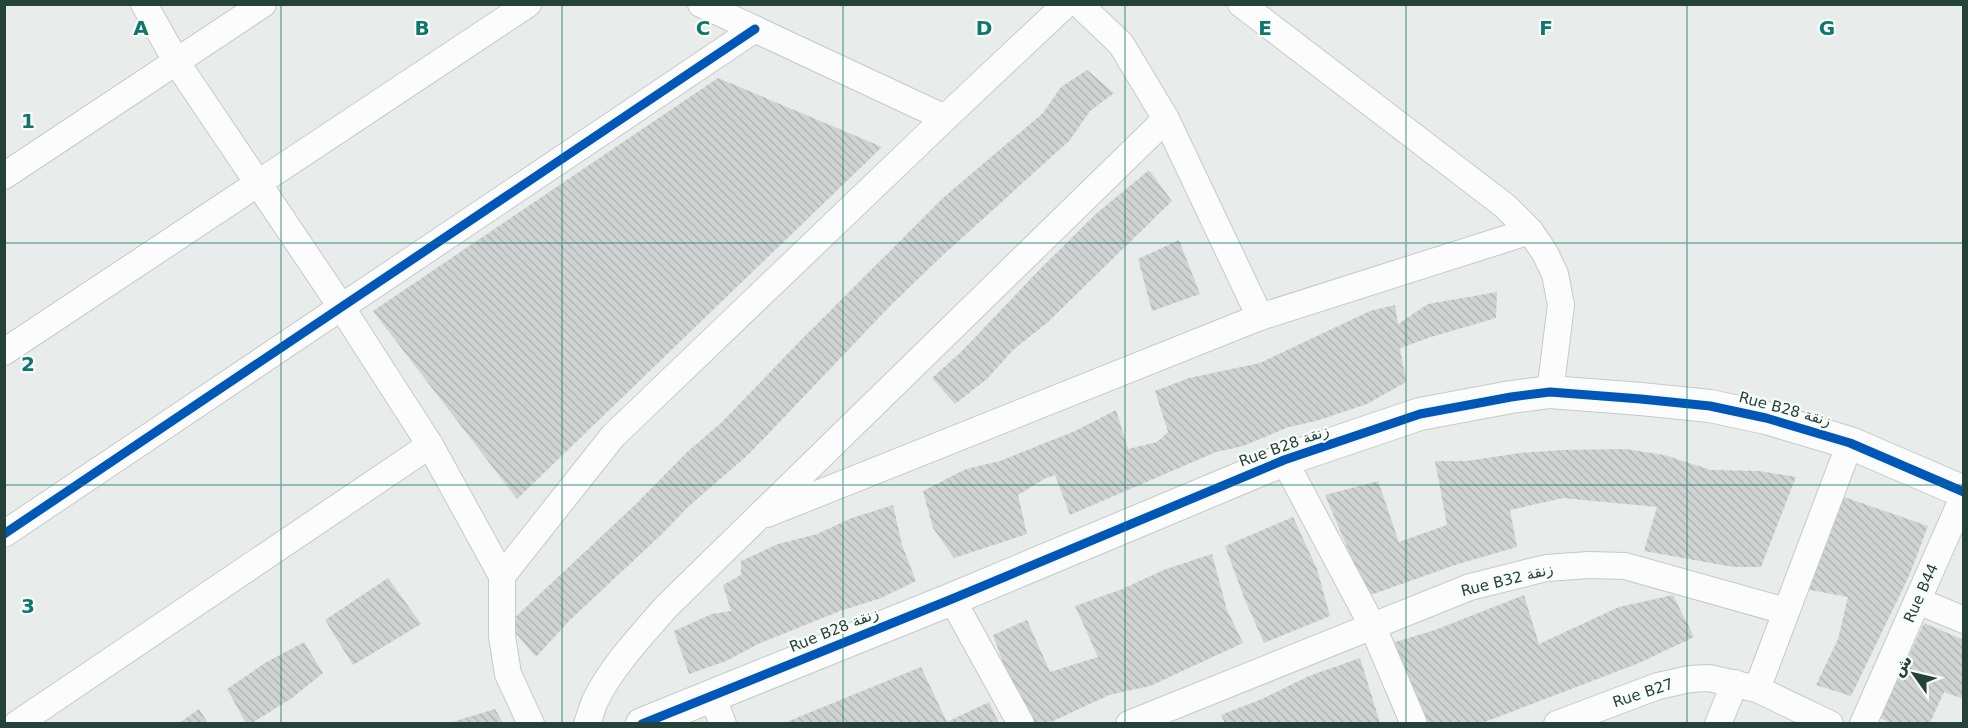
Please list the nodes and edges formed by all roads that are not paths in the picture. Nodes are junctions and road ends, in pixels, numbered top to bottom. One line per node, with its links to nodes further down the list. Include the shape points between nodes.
1 (144, 4): 9 (street)
2 (263, 4): 9 (street)
3 (528, 4): 13 (street)
4 (701, 4): 8 (street)
5 (1066, 4): 10 (street)
6 (1079, 4): 11 (street, via 1121,44)
7 (1241, 4): 14 (street, via 1505,206)
8 (755, 29): 10 (street); 15 (street)
9 (177, 63): 12 (street); 13 (street)
10 (945, 118): 25 (street, via 613,436)
11 (1166, 119): 16 (street); 23 (street)
12 (4, 176)
13 (258, 183): 15 (street); 17 (street)
14 (1530, 231): 16 (street); 18 (street, via 1554,274 1561,305)
15 (342, 308): 20 (street); 24 (street)
16 (1260, 317): 23 (street)
17 (4, 352)
18 (1550, 392): 19 (street, Rue B28 زنقة, via 1710,406); 21 (street, Rue B28 زنقة, via 1420,414)
19 (1850, 443): 22 (street, Rue B28 زنقة); 28 (street)
20 (430, 445): 25 (street); 33 (street)
21 (1284, 460): 26 (street, Rue B28 زنقة); 30 (street)
22 (1964, 494): 27 (street, Rue B44)
23 (755, 519): 35 (street, via 666,607 631,648 595,701)
24 (4, 534)
25 (502, 576): 34 (street, via 502,636 508,675)
26 (952, 598): 32 (street, Rue B28 زنقة); 37 (street)
27 (1918, 601): 29 (street); 43 (street, Rue B44)
28 (1785, 611): 30 (street, Rue B32 زنقة, via 1625,566 1589,565 1546,568 1470,587); 31 (street)
29 (1964, 620)
30 (1372, 625): 38 (street, Rue B32 زنقة); 39 (street)
31 (1746, 686): 40 (street, Rue B27, via 1709,678 1690,679 1658,686); 41 (street); 42 (street, Rue B27)
32 (717, 709): 36 (street, Rue B28 زنقة)
33 (17, 723)
34 (531, 723)
35 (587, 723)
36 (642, 723)
37 (1021, 723)
38 (1129, 723)
39 (1414, 723)
40 (1557, 723)
41 (1718, 723)
42 (1830, 723)
43 (1863, 723)

